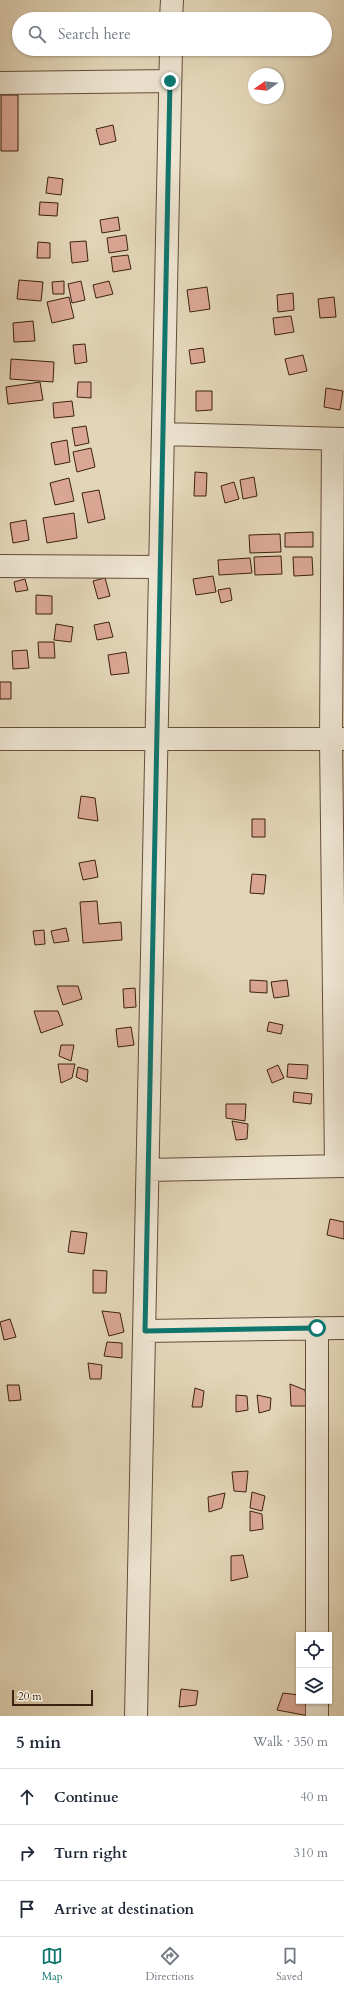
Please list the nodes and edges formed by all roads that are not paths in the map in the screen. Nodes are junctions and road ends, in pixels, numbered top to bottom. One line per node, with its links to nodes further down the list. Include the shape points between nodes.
1 (172, 0): 2 (street)
2 (171, 12)
3 (171, 56): 4 (street)
4 (170, 81): 5 (street); 6 (street)
5 (0, 83)
6 (162, 434): 7 (street); 9 (street)
7 (339, 439): 12 (street)
8 (0, 566): 9 (street)
9 (159, 567): 10 (street)
10 (156, 738): 11 (street); 12 (street); 14 (street)
11 (0, 739)
12 (338, 739): 13 (street)
13 (340, 1166): 14 (street)
14 (148, 1170): 17 (street)
15 (317, 1328): 16 (street); 17 (street); 18 (street)
16 (344, 1328)
17 (145, 1331): 20 (street)
18 (317, 1632)
19 (317, 1704): 21 (street)
20 (136, 1716)
21 (317, 1716)

